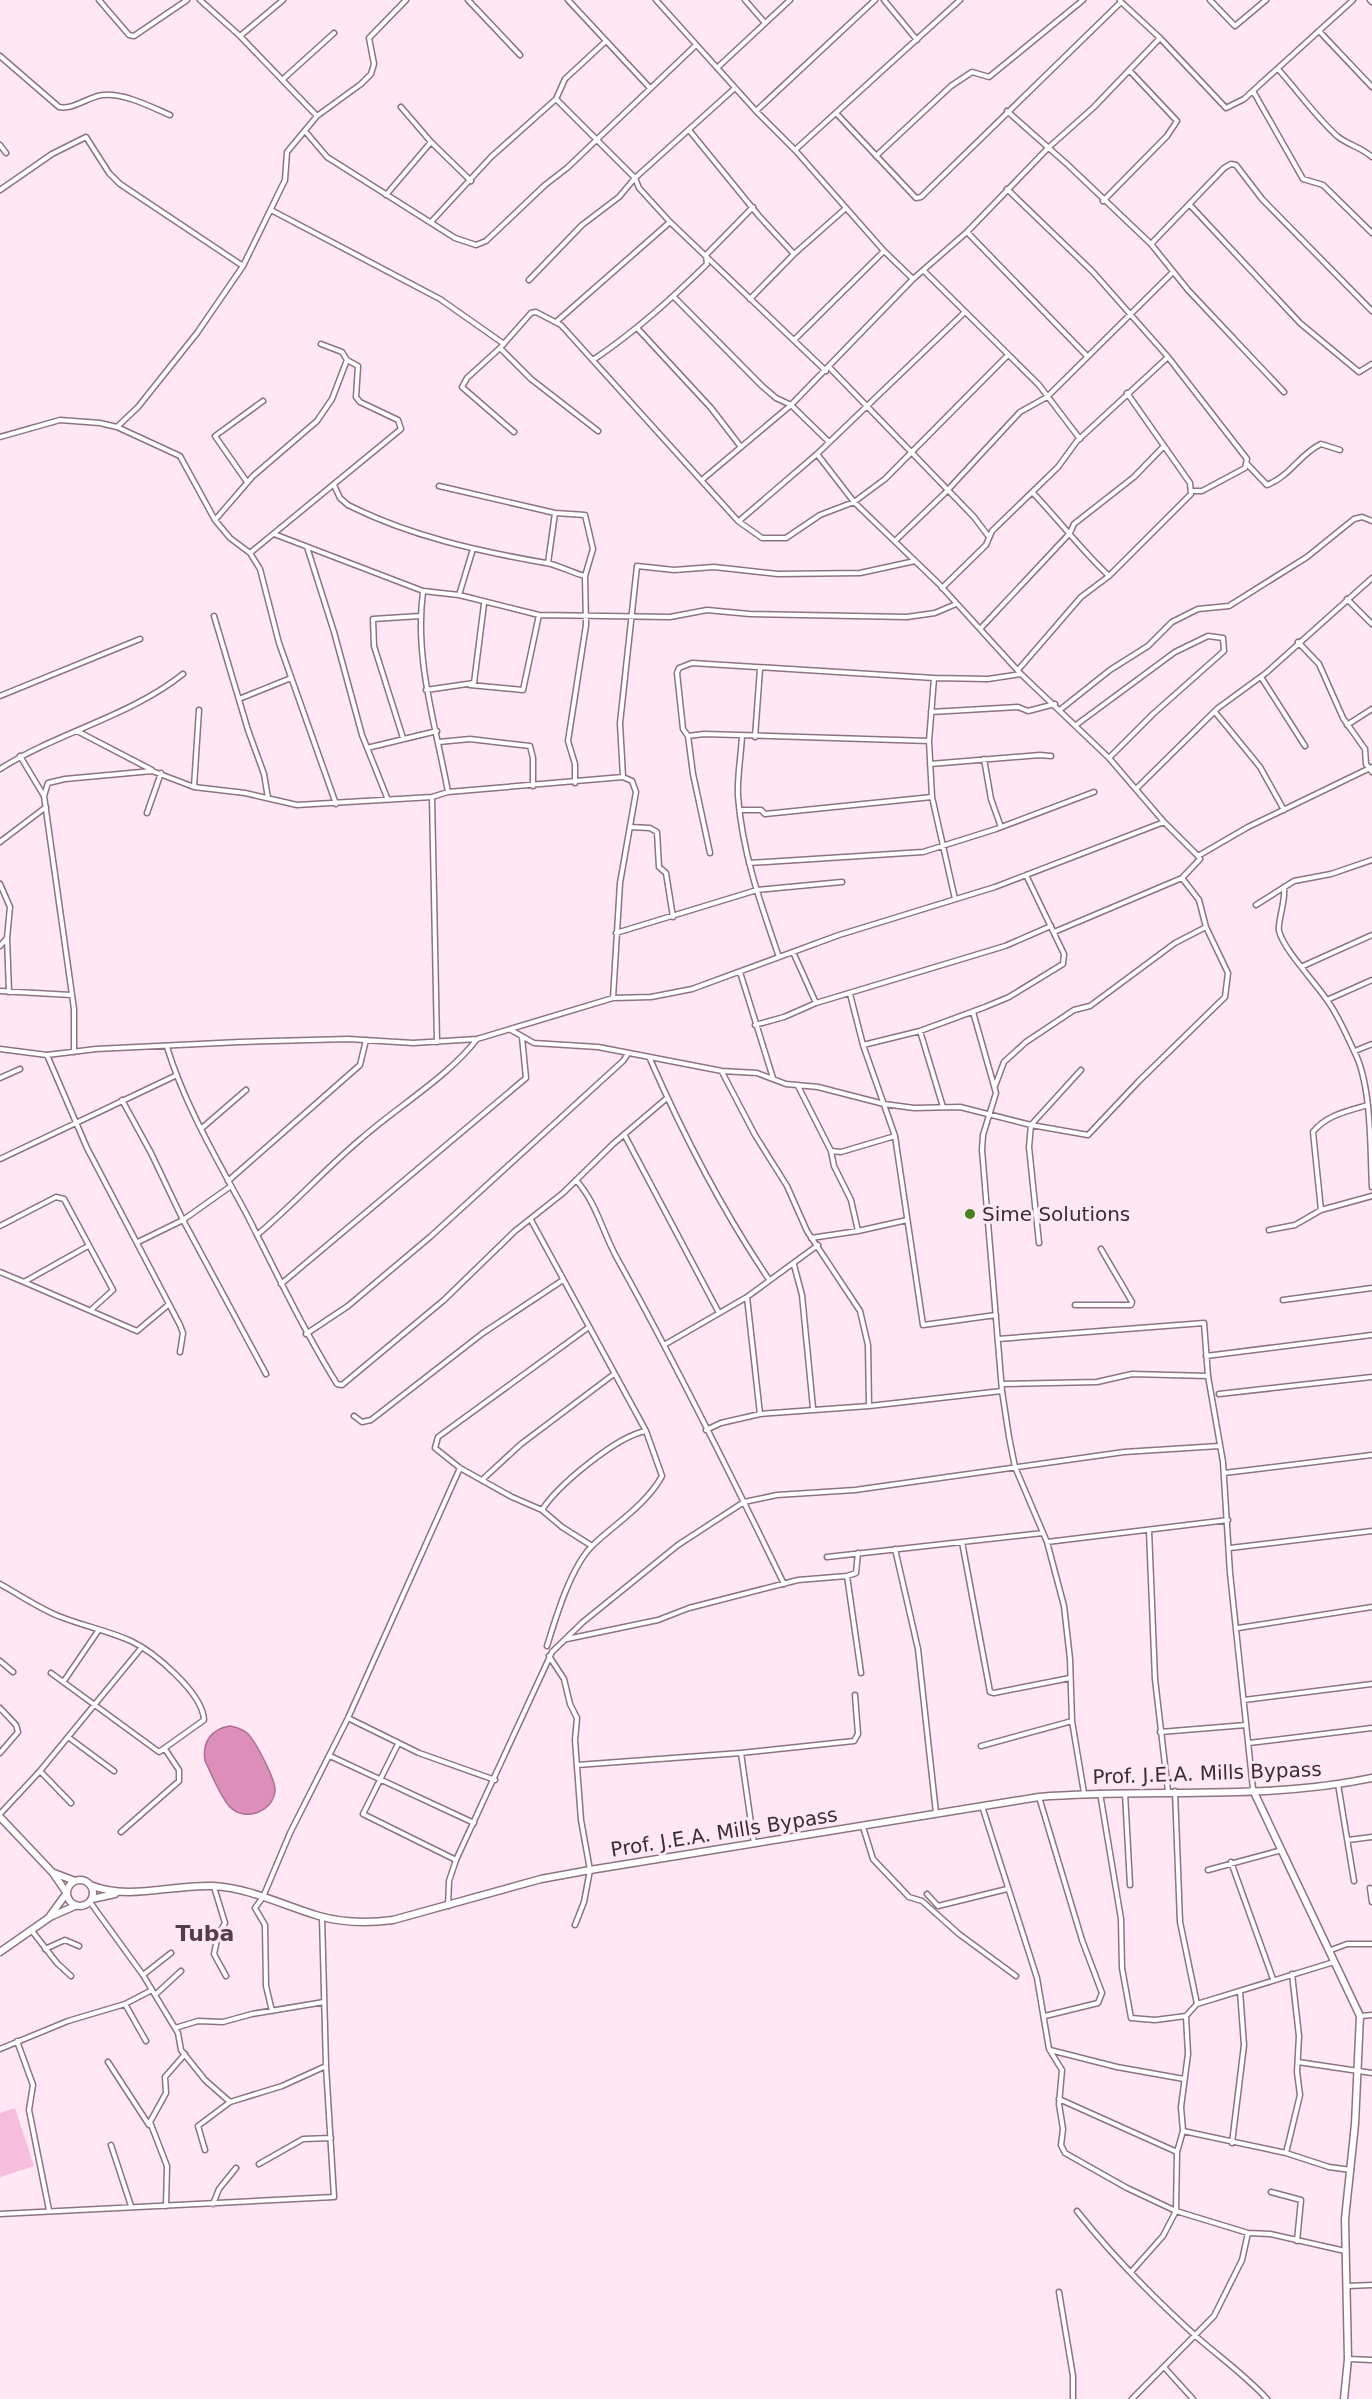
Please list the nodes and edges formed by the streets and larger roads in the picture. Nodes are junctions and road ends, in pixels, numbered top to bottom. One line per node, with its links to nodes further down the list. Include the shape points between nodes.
1 (99, 0): 2 (street, via 134,36)
2 (187, 0)
3 (200, 0): 22 (street)
4 (283, 0): 22 (street)
5 (405, 0): 43 (street, via 369,38 374,64 371,74)
6 (468, 0): 27 (street)
7 (568, 0): 25 (street)
8 (656, 0): 26 (street)
9 (745, 0): 19 (street)
10 (790, 0): 19 (street)
11 (875, 0): 39 (street)
12 (884, 0): 24 (street)
13 (960, 0): 24 (street)
14 (1083, 0): 52 (street, via 989,77 972,72 951,87)
15 (1210, 0): 16 (street, via 1235,26)
16 (1266, 0)
17 (1353, 0): 20 (street)
18 (1121, 1): 23 (street); 40 (street)
19 (765, 23): 29 (street)
20 (1320, 32): 30 (street); 33 (street)
21 (334, 33): 32 (street)
22 (240, 36): 32 (street)
23 (1160, 38): 31 (street); 36 (street, via 1226,108)
24 (917, 40): 41 (street)
25 (606, 41): 34 (street); 37 (street, via 565,79)
26 (696, 45): 29 (street); 34 (street)
27 (520, 55)
28 (0, 56): 42 (street, via 59,107 103,95 119,96)
29 (717, 68): 35 (street)
30 (1278, 69): 36 (street); 53 (street, via 1337,136)
31 (1129, 70): 49 (street); 59 (street, via 1177,122)
32 (282, 80): 43 (street)
33 (1372, 87)
34 (650, 88): 46 (street)
35 (735, 88): 39 (street); 44 (street)
36 (1253, 91): 67 (street, via 1303,179 1323,185)
37 (556, 99): 46 (street); 55 (street, via 491,157)
38 (401, 106): 47 (street)
39 (756, 111): 50 (street)
40 (1007, 111): 49 (street); 52 (street, via 921,197 916,198)
41 (836, 112): 50 (street); 52 (street)
42 (170, 115)
43 (317, 116): 45 (street)
44 (689, 130): 54 (street); 61 (street)
45 (304, 131): 58 (street, via 327,157); 63 (street, via 287,152 285,180)
46 (597, 139): 54 (street); 64 (street, via 486,241 470,244)
47 (431, 142): 55 (street); 58 (street)
48 (0, 145): 51 (street)
49 (1048, 148): 56 (street); 59 (street)
50 (795, 150): 62 (street)
51 (6, 153)
52 (876, 156)
53 (1372, 157)
54 (635, 178): 65 (street, via 639,188); 76 (street, via 620,197 582,225)
55 (471, 181): 64 (street)
56 (1007, 189): 66 (street); 81 (street, via 1093,273)
57 (0, 190): 72 (street, via 52,154 87,137 108,173 120,184)
58 (386, 195): 64 (street)
59 (1103, 201): 68 (street)
60 (1190, 205): 68 (street); 79 (street, via 1224,168 1236,165 1262,199); 93 (street, via 1300,323 1359,372)
61 (753, 207): 70 (street); 71 (street)
62 (846, 208): 69 (street); 70 (street)
63 (271, 210): 72 (street); 86 (street, via 440,299)
64 (431, 222)
65 (670, 222): 71 (street); 82 (street)
66 (967, 232): 73 (street); 89 (street)
67 (1372, 233)
68 (1151, 244): 74 (street)
69 (884, 251): 75 (street); 84 (street)
70 (794, 254): 78 (street)
71 (706, 255): 77 (street, via 707,264); 78 (street)
72 (243, 266): 101 (street, via 197,333 138,407)
73 (924, 271): 75 (street); 80 (street)
74 (1173, 272): 81 (street); 95 (street)
75 (913, 279): 94 (street)
76 (529, 280)
77 (674, 297): 83 (street); 99 (street, via 762,386)
78 (750, 299): 84 (street)
79 (1372, 311)
80 (965, 312): 88 (street); 100 (street)
81 (1130, 316): 89 (street); 90 (street)
82 (556, 322): 86 (street, via 531,313); 92 (street)
83 (638, 329): 92 (street); 108 (street, via 711,408)
84 (794, 340): 94 (street)
85 (321, 344): 91 (street, via 342,352)
86 (504, 344): 87 (street)
87 (500, 348): 102 (street, via 538,385); 103 (street, via 462,387)
88 (1007, 356): 97 (street); 110 (street)
89 (1087, 356): 97 (street)
90 (1168, 357): 96 (street); 112 (street)
91 (347, 360): 114 (street, via 332,399 317,421); 115 (street, via 358,366 356,397 398,420 401,429)
92 (593, 360): 113 (street)
93 (1372, 364)
94 (827, 369): 99 (street); 100 (street)
95 (1284, 392)
96 (1127, 393): 105 (street); 107 (street)
97 (1047, 397): 105 (street); 117 (street, via 1020,412)
98 (263, 401): 114 (street, via 215,436)
99 (791, 405): 106 (street); 108 (street)
100 (865, 406): 106 (street); 110 (street)
101 (117, 427): 104 (street, via 60,420); 122 (street, via 180,456)
102 (598, 431)
103 (514, 432)
104 (0, 437)
105 (1080, 439): 119 (street)
106 (829, 442): 111 (street)
107 (1164, 446): 118 (street); 125 (street, via 1134,477 1074,524)
108 (741, 447): 113 (street)
109 (1340, 450): 112 (street, via 1321,444 1311,448 1298,463 1267,484)
110 (912, 452): 117 (street); 120 (street)
111 (817, 454): 120 (street); 123 (street)
112 (1247, 464): 118 (street, via 1202,490)
113 (703, 479): 123 (street)
114 (247, 482): 122 (street)
115 (334, 485): 126 (street); 130 (street, via 340,498 360,511 427,537)
116 (440, 486): 121 (street)
117 (948, 489): 127 (street); 128 (street)
118 (1192, 491): 135 (street)
119 (1033, 493): 125 (street); 127 (street)
120 (854, 502): 123 (street, via 820,515 786,538 762,538); 128 (street)
121 (555, 513): 133 (street); 134 (street, via 585,515 593,549)
122 (214, 520): 131 (street)
123 (738, 521)
124 (1372, 521): 165 (street, via 1354,519 1307,556 1229,606 1198,609 1172,622 1148,646 1110,670)
125 (1070, 533): 135 (street, via 1084,553); 149 (street)
126 (274, 534): 129 (street); 131 (street)
127 (989, 537): 137 (street, via 965,568)
128 (895, 541): 132 (street)
129 (307, 547): 138 (street); 179 (street)
130 (473, 549): 133 (street); 139 (street)
131 (250, 553): 156 (street, via 260,569)
132 (915, 561): 137 (street); 145 (street, via 860,573 778,574 724,567 674,570 637,566)
133 (548, 563): 134 (street)
134 (585, 576): 143 (street)
135 (1109, 576): 153 (street, via 1071,607)
136 (1372, 579): 140 (street)
137 (942, 588): 142 (street)
138 (423, 591): 139 (street); 147 (street)
139 (459, 595): 141 (street)
140 (1347, 599): 148 (street); 151 (street)
141 (484, 603): 144 (street); 158 (street, via 474,683)
142 (956, 604): 145 (street, via 935,613 907,617 707,610 670,617); 149 (street)
143 (585, 614): 144 (street); 145 (street); 190 (street, via 568,741 575,764)
144 (539, 615): 158 (street, via 523,690)
145 (630, 615): 189 (street, via 620,723)
146 (214, 616): 161 (street)
147 (420, 616): 159 (street); 175 (street, via 372,619 374,646)
148 (1372, 624)
149 (981, 628): 153 (street)
150 (140, 639): 160 (street)
151 (1298, 642): 155 (street); 169 (street, via 1319,664)
152 (760, 669): 157 (street); 172 (street, via 692,663 680,668 683,729); 174 (street)
153 (1019, 672): 157 (street, via 988,679); 162 (street)
154 (183, 674): 171 (street, via 147,699)
155 (1261, 677): 167 (street); 178 (street)
156 (291, 678): 161 (street); 201 (street)
157 (934, 678): 166 (street)
158 (470, 685): 159 (street)
159 (426, 690): 170 (street)
160 (0, 696)
161 (239, 699): 199 (street)
162 (1055, 704): 165 (street); 166 (street, via 1028,711 1018,707)
163 (1372, 709): 169 (street)
164 (199, 710): 192 (street)
165 (1061, 710): 168 (street)
166 (931, 712): 176 (street)
167 (1215, 712): 193 (street); 204 (street, via 1260,767)
168 (1076, 725): 182 (street); 182 (street, via 1175,652 1208,636 1223,638 1224,651)
169 (1347, 725): 186 (street, via 1365,749 1366,765)
170 (437, 730): 175 (street); 177 (street)
171 (77, 731): 180 (street); 187 (street)
172 (688, 736): 173 (street); 211 (street)
173 (742, 736): 174 (street); 203 (street)
174 (755, 737): 176 (street)
175 (403, 738): 179 (street)
176 (929, 741): 184 (street)
177 (439, 742): 191 (street, via 470,739 530,746); 194 (street)
178 (1305, 746)
179 (367, 748): 200 (street)
180 (20, 756): 185 (street); 196 (street)
181 (1051, 756): 183 (street)
182 (1109, 758): 193 (street)
183 (984, 759): 184 (street); 208 (street)
184 (930, 764): 198 (street)
185 (0, 769)
186 (1371, 769): 204 (street)
187 (153, 771): 188 (street); 196 (street, via 51,781)
188 (161, 773): 192 (street); 205 (street)
189 (623, 777): 190 (street); 207 (street, via 632,781 636,792)
190 (574, 783): 191 (street)
191 (533, 786): 194 (street)
192 (194, 787): 199 (street)
193 (1137, 788): 206 (street)
194 (448, 792): 197 (street)
195 (1094, 792): 208 (street)
196 (44, 796): 202 (street)
197 (432, 797): 200 (street); 250 (street)
198 (932, 797): 203 (street, via 765,814 761,810); 210 (street)
199 (268, 798): 201 (street, via 297,805)
200 (388, 800): 201 (street)
201 (336, 804)
202 (46, 807): 209 (street); 239 (street)
203 (740, 810): 214 (street)
204 (1284, 810): 212 (street)
205 (147, 813)
206 (1164, 822): 212 (street); 215 (street)
207 (630, 827): 223 (street, via 657,832 660,867 666,873); 226 (street)
208 (1001, 827): 210 (street)
209 (0, 842)
210 (941, 848): 214 (street); 221 (street)
211 (710, 853)
212 (1198, 856): 216 (street, via 1200,859)
213 (1372, 860): 219 (street)
214 (749, 863): 220 (street)
215 (1026, 875): 221 (street); 224 (street)
216 (1182, 878): 225 (street, via 1199,900); 227 (street)
217 (842, 882): 220 (street)
218 (0, 884): 229 (street, via 10,907)
219 (1284, 887): 222 (street); 233 (street, via 1286,902 1279,930)
220 (757, 890): 223 (street); 232 (street)
221 (955, 899): 231 (street)
222 (1256, 905)
223 (674, 917): 226 (street)
224 (1051, 926): 227 (street); 238 (street, via 1005,946)
225 (1206, 927): 267 (street, via 1175,942 1090,1006 1074,1010 1026,1042 1004,1062); 277 (street, via 1228,973 1225,997 1088,1135)
226 (616, 933): 240 (street)
227 (1054, 933): 243 (street, via 1064,954 1063,964 1009,997)
228 (1372, 935): 233 (street)
229 (7, 938): 230 (street); 237 (street)
230 (0, 946)
231 (793, 952): 232 (street); 242 (street)
232 (779, 957): 234 (street)
233 (1303, 966): 241 (street)
234 (740, 972): 240 (street, via 674,994); 244 (street)
235 (1372, 980): 241 (street)
236 (0, 991): 237 (street)
237 (9, 992): 239 (street)
238 (850, 994): 242 (street); 252 (street)
239 (71, 995): 256 (street)
240 (614, 998): 245 (street)
241 (1327, 1000): 255 (street)
242 (816, 1003): 244 (street)
243 (973, 1012): 246 (street); 267 (street)
244 (755, 1025): 265 (street)
245 (510, 1030): 247 (street); 248 (street)
246 (920, 1031): 252 (street); 273 (street)
247 (522, 1036): 258 (street, via 534,1043 598,1047); 308 (street, via 526,1078)
248 (477, 1039): 250 (street); 296 (street, via 456,1061 359,1140)
249 (366, 1040): 250 (street); 253 (street); 285 (street, via 360,1065)
250 (437, 1042)
251 (1372, 1044): 255 (street)
252 (863, 1045): 271 (street)
253 (167, 1047): 256 (street); 263 (street)
254 (0, 1049): 257 (street)
255 (1355, 1051): 272 (street)
256 (74, 1052): 257 (street)
257 (47, 1055): 276 (street)
258 (627, 1055): 259 (street); 318 (street, via 430,1237 339,1313)
259 (650, 1059): 262 (street); 269 (street)
260 (20, 1069): 264 (street)
261 (1082, 1070): 277 (street)
262 (722, 1071): 265 (street); 297 (street, via 787,1186)
263 (177, 1075): 270 (street); 278 (street)
264 (0, 1078)
265 (773, 1078): 266 (street)
266 (798, 1086): 271 (street, via 818,1087); 281 (street)
267 (995, 1086): 274 (street)
268 (246, 1090): 278 (street)
269 (667, 1098): 279 (street); 305 (street, via 741,1238)
270 (122, 1100): 276 (street); 291 (street)
271 (884, 1104): 273 (street); 280 (street)
272 (1368, 1105): 275 (street); 289 (street, via 1333,1116 1313,1131)
273 (943, 1107): 274 (street)
274 (991, 1115): 277 (street); 316 (street, via 982,1135 982,1150)
275 (1370, 1123): 283 (street)
276 (76, 1124): 282 (street); 298 (street)
277 (1031, 1125): 299 (street, via 1029,1147)
278 (202, 1128): 285 (street)
279 (624, 1134): 284 (street); 315 (street)
280 (895, 1136): 281 (street, via 841,1152); 292 (street)
281 (831, 1151): 295 (street, via 851,1200)
282 (0, 1159)
283 (1372, 1177): 287 (street)
284 (576, 1180): 290 (street); 321 (street, via 597,1208 606,1238)
285 (228, 1181): 286 (street)
286 (231, 1186): 291 (street); 296 (street)
287 (1372, 1187)
288 (1372, 1196): 289 (street)
289 (1321, 1210): 294 (street, via 1294,1225)
290 (530, 1219): 306 (street); 318 (street, via 444,1300 342,1385)
291 (183, 1220): 298 (street); 324 (street)
292 (907, 1220): 295 (street); 316 (street, via 923,1325)
293 (0, 1226): 301 (street, via 60,1197)
294 (1269, 1230)
295 (858, 1231): 297 (street)
296 (257, 1235): 308 (street)
297 (811, 1238): 300 (street)
298 (138, 1242): 312 (street)
299 (1039, 1243)
300 (818, 1245): 303 (street); 331 (street, via 860,1311 868,1345)
301 (88, 1246): 307 (street); 314 (street, via 113,1290)
302 (1101, 1249): 313 (street, via 1131,1305)
303 (794, 1264): 305 (street); 332 (street, via 802,1294)
304 (0, 1272): 307 (street)
305 (768, 1278): 310 (street)
306 (563, 1280): 317 (street); 334 (street, via 483,1333 371,1420 362,1422)
307 (24, 1282): 314 (street)
308 (281, 1284): 318 (street)
309 (1372, 1288): 311 (street)
310 (747, 1297): 315 (street); 333 (street)
311 (1283, 1300)
312 (168, 1305): 314 (street, via 137,1331); 322 (street, via 183,1333)
313 (1075, 1305)
314 (92, 1309)
315 (718, 1311): 321 (street)
316 (996, 1315): 320 (street)
317 (589, 1327): 325 (street); 340 (street, via 438,1437 435,1449)
318 (306, 1334)
319 (1372, 1335): 323 (street)
320 (998, 1339): 323 (street, via 1204,1323); 328 (street)
321 (664, 1345): 335 (street)
322 (180, 1352)
323 (1206, 1356): 326 (street)
324 (266, 1374)
325 (614, 1374): 336 (street); 342 (street, via 521,1444)
326 (1208, 1376): 328 (street, via 1132,1374 1088,1383); 337 (street)
327 (1372, 1377): 330 (street)
328 (1002, 1384): 329 (street)
329 (1002, 1391): 331 (street); 339 (street)
330 (1219, 1394)
331 (869, 1406): 332 (street)
332 (813, 1408): 333 (street)
333 (760, 1414): 335 (street)
334 (354, 1416)
335 (706, 1430): 343 (street)
336 (646, 1431): 344 (street, via 632,1433 563,1484); 351 (street, via 662,1476)
337 (1220, 1446): 339 (street, via 1124,1452); 341 (street)
338 (1372, 1455): 341 (street)
339 (1015, 1467): 343 (street); 348 (street)
340 (460, 1468): 342 (street); 377 (street)
341 (1224, 1473): 345 (street)
342 (483, 1479): 344 (street)
343 (744, 1502): 358 (street); 362 (street, via 678,1545)
344 (542, 1510): 351 (street)
345 (1228, 1520): 346 (street); 352 (street)
346 (1149, 1530): 350 (street); 381 (street)
347 (1372, 1531): 352 (street)
348 (1043, 1533): 349 (street); 350 (street)
349 (962, 1542): 353 (street); 370 (street, via 990,1692)
350 (1047, 1542): 370 (street, via 1064,1606)
351 (592, 1546): 363 (street, via 575,1572)
352 (1230, 1548): 360 (street)
353 (895, 1549): 354 (street); 405 (street, via 918,1649)
354 (858, 1553): 355 (street); 356 (street, via 856,1573)
355 (826, 1557)
356 (847, 1576): 358 (street); 369 (street)
357 (0, 1584): 361 (street, via 58,1616)
358 (784, 1584): 362 (street, via 689,1608 658,1620)
359 (1372, 1608): 360 (street)
360 (1238, 1628): 374 (street)
361 (98, 1631): 364 (street); 371 (street)
362 (566, 1639): 365 (street)
363 (547, 1646)
364 (142, 1647): 375 (street); 386 (street, via 181,1677 204,1716 204,1720)
365 (549, 1656): 390 (street, via 564,1679 577,1718); 395 (street)
366 (0, 1661): 367 (street)
367 (13, 1672)
368 (51, 1673): 371 (street)
369 (861, 1673)
370 (1070, 1677): 378 (street)
371 (64, 1681): 375 (street)
372 (1372, 1684): 374 (street)
373 (855, 1695): 388 (street, via 858,1734 854,1741)
374 (1244, 1700): 379 (street)
375 (94, 1704): 382 (street); 386 (street, via 159,1752)
376 (0, 1708): 387 (street, via 18,1732)
377 (348, 1718): 384 (street); 389 (street)
378 (1072, 1721): 385 (street); 401 (street)
379 (1246, 1725): 381 (street); 383 (street)
380 (1372, 1728): 383 (street)
381 (1160, 1732): 398 (street)
382 (68, 1737): 391 (street); 392 (street)
383 (1249, 1743): 397 (street)
384 (398, 1744): 393 (street); 395 (street)
385 (981, 1746)
386 (165, 1749): 409 (street, via 179,1770 179,1781)
387 (0, 1753)
388 (741, 1753): 390 (street); 412 (street)
389 (330, 1756): 393 (street); 429 (street, via 290,1833)
390 (577, 1765): 416 (street)
391 (40, 1771): 403 (street); 406 (street)
392 (114, 1771)
393 (380, 1778): 407 (street); 414 (street, via 363,1811 366,1818)
394 (1372, 1778): 396 (street, Prof. J.E.A. Mills Bypass)
395 (495, 1780): 407 (street)
396 (1338, 1784): 397 (street, Prof. J.E.A. Mills Bypass); 411 (street)
397 (1253, 1790): 398 (street, Prof. J.E.A. Mills Bypass); 413 (street)
398 (1172, 1791): 400 (street, Prof. J.E.A. Mills Bypass); 457 (street, via 1180,1922)
399 (1100, 1792): 400 (street, Prof. J.E.A. Mills Bypass); 401 (street, Prof. J.E.A. Mills Bypass); 461 (street, via 1121,1919 1122,1968 1129,2014 1135,2020)
400 (1125, 1792): 421 (street)
401 (1084, 1793): 402 (street, Prof. J.E.A. Mills Bypass)
402 (1039, 1797): 404 (street, Prof. J.E.A. Mills Bypass); 460 (street, via 1102,1993 1098,2003)
403 (71, 1803)
404 (982, 1806): 405 (street, Prof. J.E.A. Mills Bypass); 425 (street)
405 (936, 1813): 408 (street, Prof. J.E.A. Mills Bypass)
406 (0, 1815): 418 (street)
407 (474, 1823): 414 (street)
408 (863, 1827): 412 (street, Prof. J.E.A. Mills Bypass); 450 (street, via 873,1859 909,1897 922,1901)
409 (121, 1832)
410 (1372, 1837): 411 (street)
411 (1348, 1839): 420 (street)
412 (754, 1844): 416 (street, Prof. J.E.A. Mills Bypass)
413 (1282, 1850): 415 (street); 441 (street)
414 (456, 1860): 433 (street, via 449,1881)
415 (1231, 1862): 417 (street); 451 (street)
416 (590, 1870): 433 (street, Prof. J.E.A. Mills Bypass, via 541,1879); 436 (street)
417 (1208, 1870)
418 (53, 1873): 419 (street); 426 (street)
419 (75, 1881): 422 (street, via 84,1880); 426 (street)
420 (1354, 1881)
421 (1130, 1884)
422 (90, 1885): 427 (street, Prof. J.E.A. Mills Bypass); 430 (street)
423 (214, 1886): 427 (street, Prof. J.E.A. Mills Bypass); 429 (street, Prof. J.E.A. Mills Bypass); 449 (street, via 225,1923 214,1954)
424 (1370, 1888): 431 (street)
425 (1007, 1889): 428 (street, via 938,1906); 460 (street, via 1037,1978)
426 (66, 1893): 432 (street); 434 (street)
427 (121, 1893): 430 (street)
428 (927, 1894)
429 (263, 1897): 435 (street, Prof. J.E.A. Mills Bypass); 458 (street, via 255,1908 264,1925 266,1986)
430 (91, 1900): 432 (street, via 81,1907); 447 (street)
431 (1372, 1902)
432 (75, 1906): 434 (street)
433 (448, 1906): 435 (street, Prof. J.E.A. Mills Bypass, via 369,1923)
434 (50, 1917): 437 (street)
435 (322, 1917): 455 (street)
436 (575, 1925)
437 (32, 1930): 440 (street); 442 (street)
438 (1372, 1944): 441 (street, via 1347,1944)
439 (79, 1946): 440 (street, via 61,1940)
440 (45, 1949): 448 (street)
441 (1331, 1950): 444 (street)
442 (0, 1952)
443 (171, 1953): 447 (street)
444 (1336, 1961): 446 (street); 462 (street)
445 (181, 1971): 454 (street)
446 (1292, 1974): 451 (street); 470 (street)
447 (143, 1975): 452 (street)
448 (71, 1976)
449 (226, 1976)
450 (1016, 1976)
451 (1273, 1979): 453 (street)
452 (152, 1990): 454 (street); 456 (street)
453 (1240, 1991): 457 (street); 480 (street, via 1244,2045)
454 (155, 1995): 463 (street)
455 (324, 2002): 458 (street); 471 (street)
456 (125, 2004): 464 (street); 465 (street)
457 (1197, 2004): 461 (street)
458 (272, 2011): 463 (street)
459 (1372, 2015): 462 (street)
460 (1045, 2016): 467 (street)
461 (1186, 2016): 474 (street)
462 (1360, 2016): 472 (street)
463 (175, 2028): 468 (street)
464 (17, 2041): 466 (street); 492 (street, via 33,2085 29,2110)
465 (146, 2041)
466 (0, 2049)
467 (1049, 2049): 474 (street); 475 (street, via 1062,2070)
468 (185, 2054): 476 (street, via 205,2080); 477 (street, via 165,2077 166,2092 151,2115)
469 (108, 2062): 477 (street)
470 (1298, 2062): 472 (street); 484 (street, via 1299,2106)
471 (326, 2066): 476 (street); 479 (street)
472 (1359, 2070): 473 (street); 487 (street)
473 (1372, 2073)
474 (1184, 2079): 478 (street)
475 (1059, 2099): 483 (street); 494 (street, via 1061,2145 1065,2153)
476 (230, 2102): 482 (street, via 198,2126)
477 (150, 2125): 491 (street, via 167,2166)
478 (1183, 2132): 480 (street); 483 (street)
479 (331, 2138): 485 (street, via 303,2139); 489 (street, via 334,2197)
480 (1232, 2143): 484 (street)
481 (111, 2145): 490 (street)
482 (205, 2150)
483 (1177, 2152): 494 (street)
484 (1286, 2152): 487 (street, via 1329,2168)
485 (259, 2164)
486 (236, 2168): 489 (street, via 219,2189)
487 (1351, 2170): 498 (street)
488 (1271, 2192): 497 (street, via 1301,2200)
489 (213, 2204): 491 (street)
490 (131, 2206): 491 (street); 492 (street)
491 (166, 2206)
492 (49, 2210): 495 (street)
493 (1077, 2211): 499 (street, via 1109,2253)
494 (1176, 2211): 496 (street); 499 (street, via 1163,2236)
495 (0, 2214)
496 (1248, 2233): 497 (street); 503 (street, via 1242,2260 1223,2300)
497 (1297, 2241): 498 (street)
498 (1346, 2251): 501 (street)
499 (1131, 2272): 503 (street)
500 (1372, 2285): 501 (street)
501 (1347, 2286): 504 (street)
502 (1059, 2292): 507 (street)
503 (1196, 2336): 506 (street); 510 (street, via 1243,2373)
504 (1348, 2359): 505 (street); 511 (street)
505 (1372, 2360)
506 (1164, 2367): 508 (street); 509 (street)
507 (1073, 2399)
508 (1132, 2399)
509 (1193, 2399)
510 (1267, 2399)
511 (1344, 2399)

